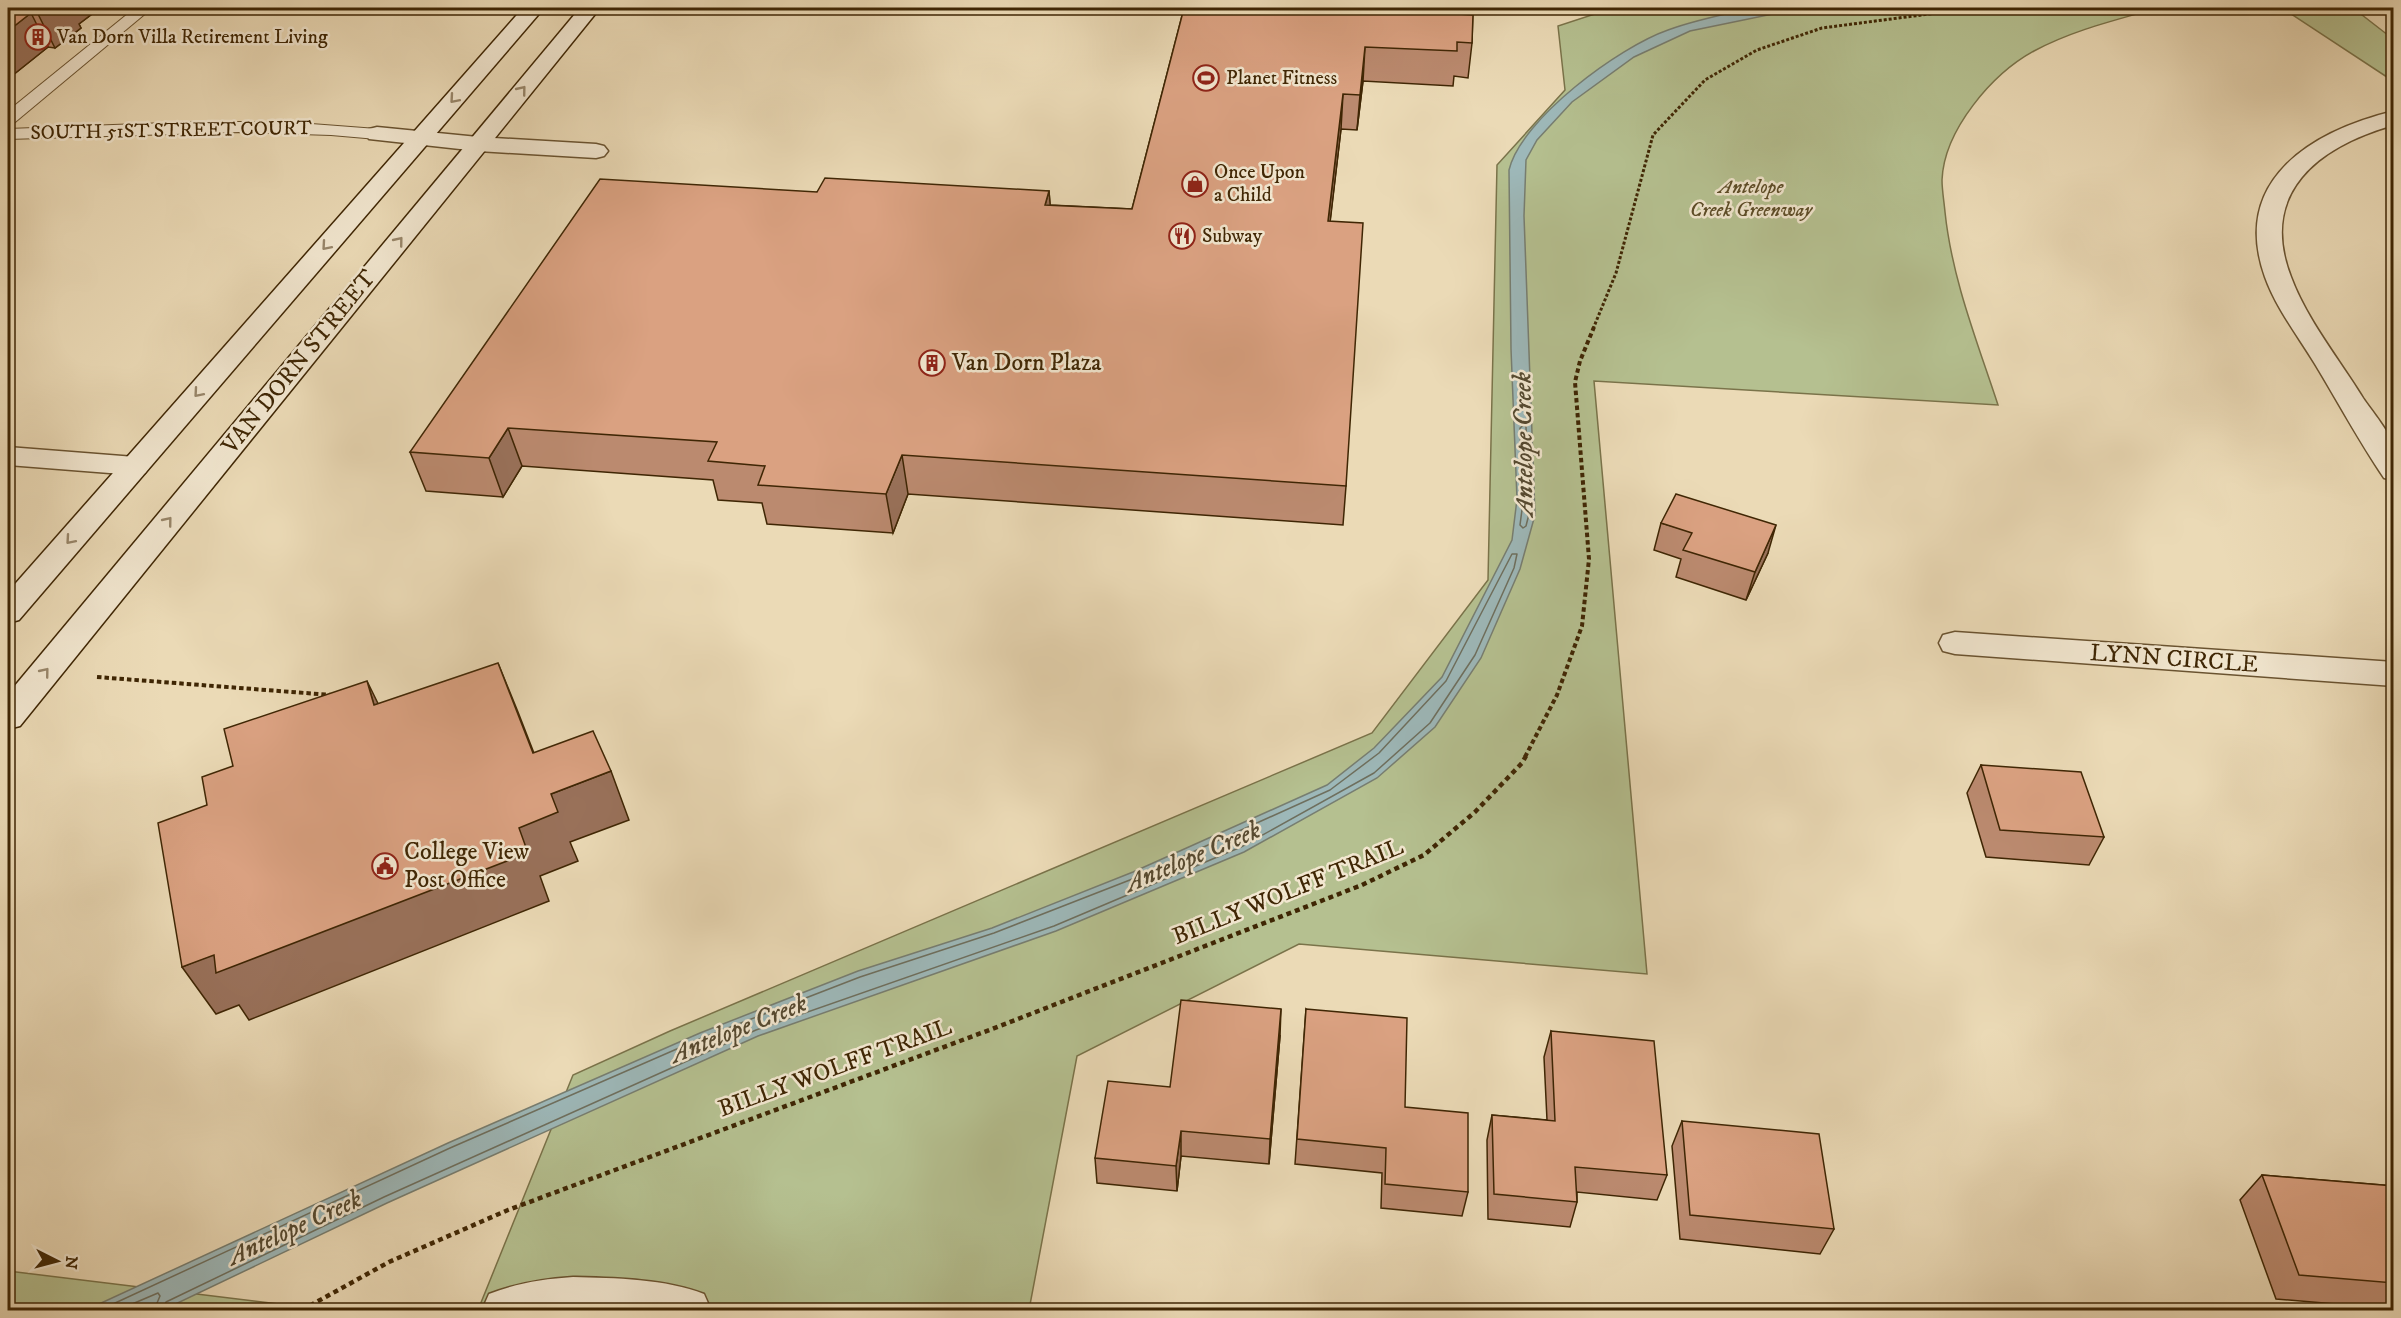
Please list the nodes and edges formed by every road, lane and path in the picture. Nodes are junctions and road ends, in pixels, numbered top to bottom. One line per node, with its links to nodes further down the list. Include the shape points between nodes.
1 (144, 8): 6 (lane)
2 (534, 8): 9 (main road, one-way to 9)
3 (590, 8): 10 (main road, VAN DORN STREET, one-way to 3)
4 (1975, 8): 21 (path, BILLY WOLFF TRAIL, via 1822,28 1757,50 1705,80 1653,135 1616,273 1575,382 1588,559 1582,626 1557,694 1522,763 1475,812 1424,855 1351,889 992,1029 508,1210 389,1262)
5 (2394, 118): 14 (main road, via 2351,131 2293,169 2276,193 2268,228 2274,267 2291,303)
6 (8, 119)
7 (8, 134): 8 (lane, SOUTH 51ST STREET COURT, via 250,125)
8 (377, 134): 9 (main road, SOUTH 51ST STREET COURT)
9 (420, 139): 10 (main road, SOUTH 51ST STREET COURT); 13 (main road, one-way to 13)
10 (478, 144): 11 (main road, SOUTH 51ST STREET COURT); 20 (main road, VAN DORN STREET, one-way to 10)
11 (596, 150)
12 (8, 456): 13 (main road)
13 (135, 466): 15 (main road, one-way to 15)
14 (2394, 471)
15 (8, 612)
16 (1955, 643): 17 (main road, LYNN CIRCLE)
17 (2394, 674)
18 (95, 677): 19 (path, via 332,695)
19 (340, 699)
20 (8, 717)
21 (302, 1311)
22 (505, 1311): 23 (main road, via 529,1302 579,1298)
23 (688, 1311)

